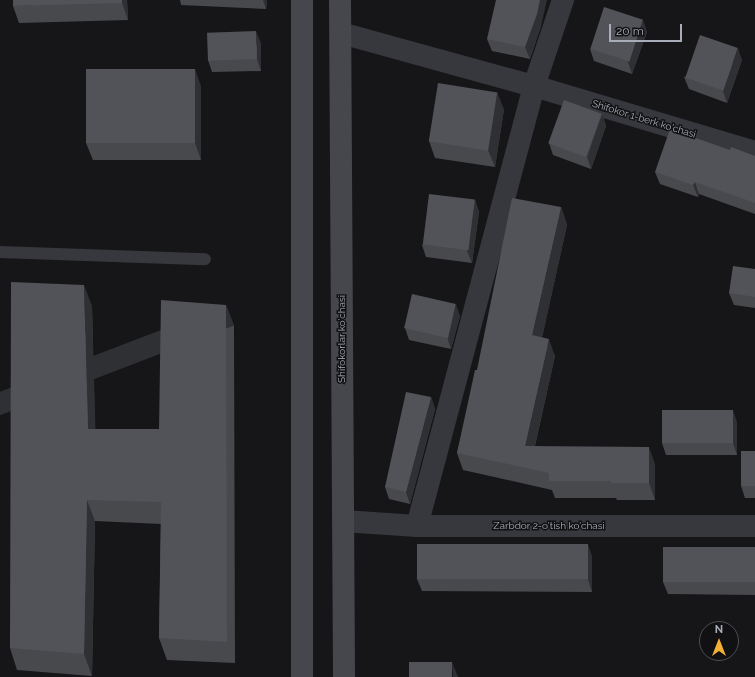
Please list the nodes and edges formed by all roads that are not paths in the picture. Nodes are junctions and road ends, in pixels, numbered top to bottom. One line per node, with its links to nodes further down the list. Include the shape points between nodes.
1 (302, 0): 12 (main road)
2 (340, 0): 4 (main road, Shifokorlar ko'chasi)
3 (563, 0): 5 (street)
4 (341, 33): 5 (street, Shifokor 1-berk ko'chasi); 9 (main road, Shifokorlar ko'chasi)
5 (534, 86): 6 (street, Shifokor 1-berk ko'chasi); 10 (street)
6 (755, 152)
7 (0, 252): 8 (lane)
8 (204, 259)
9 (343, 521): 10 (street, Zarbdor 2-o'tish ko'chasi); 13 (main road, Shifokorlar ko'chasi)
10 (418, 526): 11 (street, Zarbdor 2-o'tish ko'chasi)
11 (755, 526)
12 (302, 677)
13 (344, 677)

